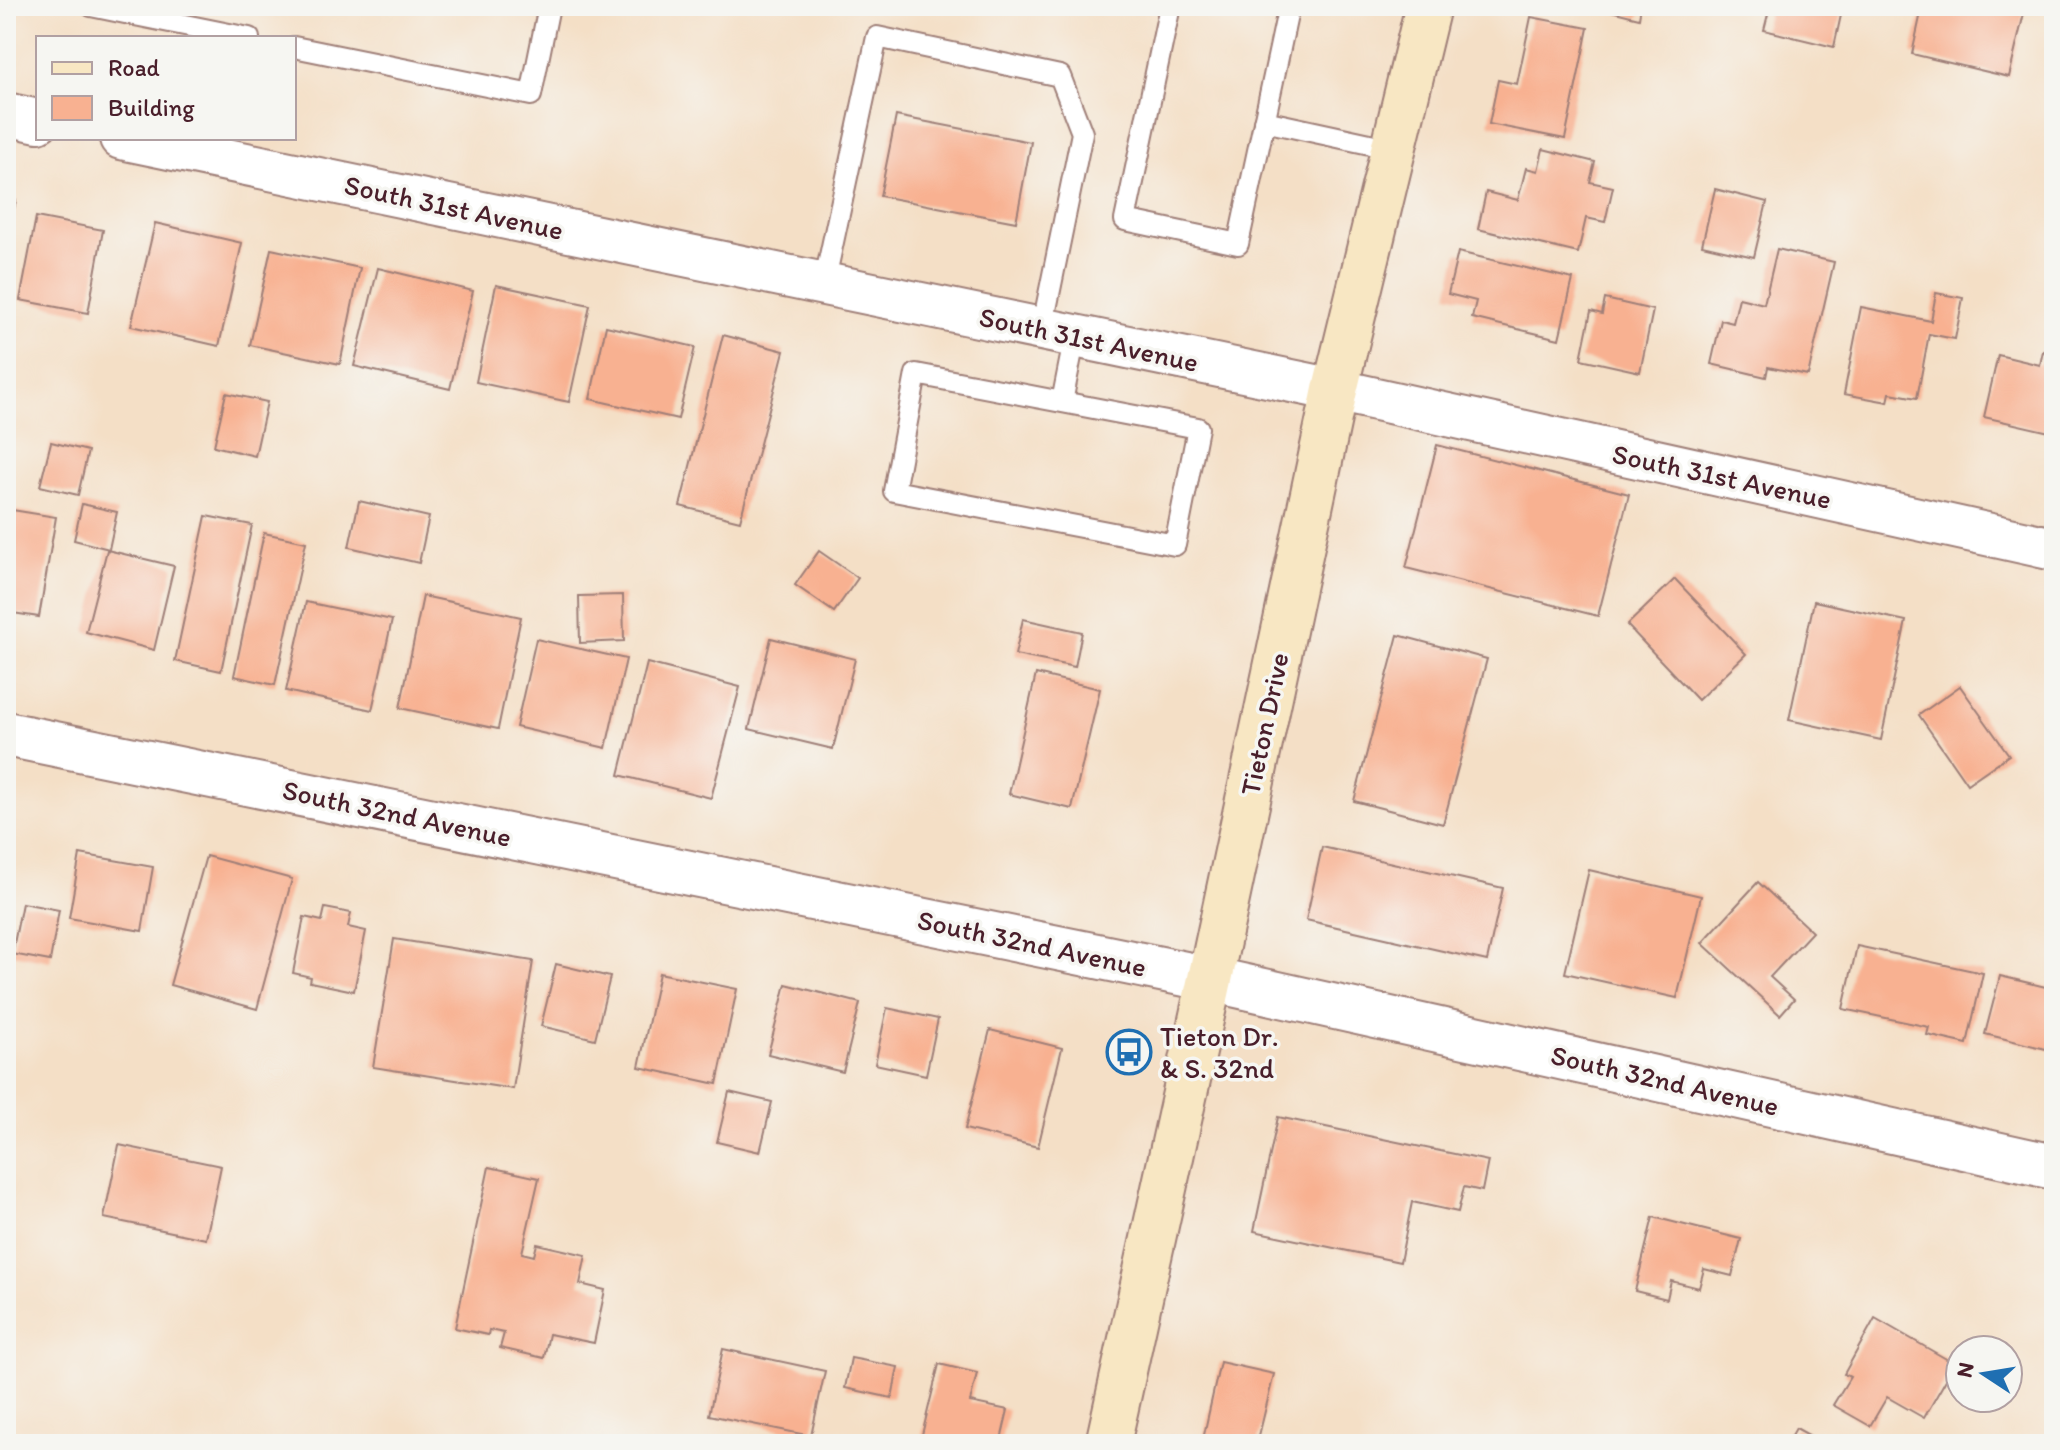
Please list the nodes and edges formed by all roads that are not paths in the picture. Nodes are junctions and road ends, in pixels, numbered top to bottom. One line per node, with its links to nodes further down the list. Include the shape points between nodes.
1 (91, 6): 6 (lane)
2 (549, 6): 8 (lane, via 531,95)
3 (1170, 6): 11 (lane, via 1125,220 1238,244)
4 (1289, 6): 11 (lane)
5 (1428, 6): 13 (main road, Tieton Drive)
6 (131, 10): 7 (lane)
7 (241, 36)
8 (296, 47)
9 (6, 114): 10 (street)
10 (36, 121)
11 (1264, 121): 13 (lane)
12 (131, 140): 14 (street, South 31st Avenue)
13 (1393, 149): 16 (main road, Tieton Drive)
14 (824, 284): 15 (street, South 31st Avenue); 15 (lane, via 877,37 1060,76 1082,133)
15 (1058, 333): 16 (street, South 31st Avenue); 17 (lane)
16 (1335, 390): 18 (street, South 31st Avenue); 20 (main road, Tieton Drive)
17 (1062, 402): 17 (lane, via 1198,428 1175,545 894,491 916,374)
18 (2054, 549)
19 (6, 734): 20 (street, South 32nd Avenue)
20 (1210, 979): 21 (street, South 32nd Avenue); 22 (main road, Tieton Drive)
21 (2054, 1167)
22 (1108, 1444)

